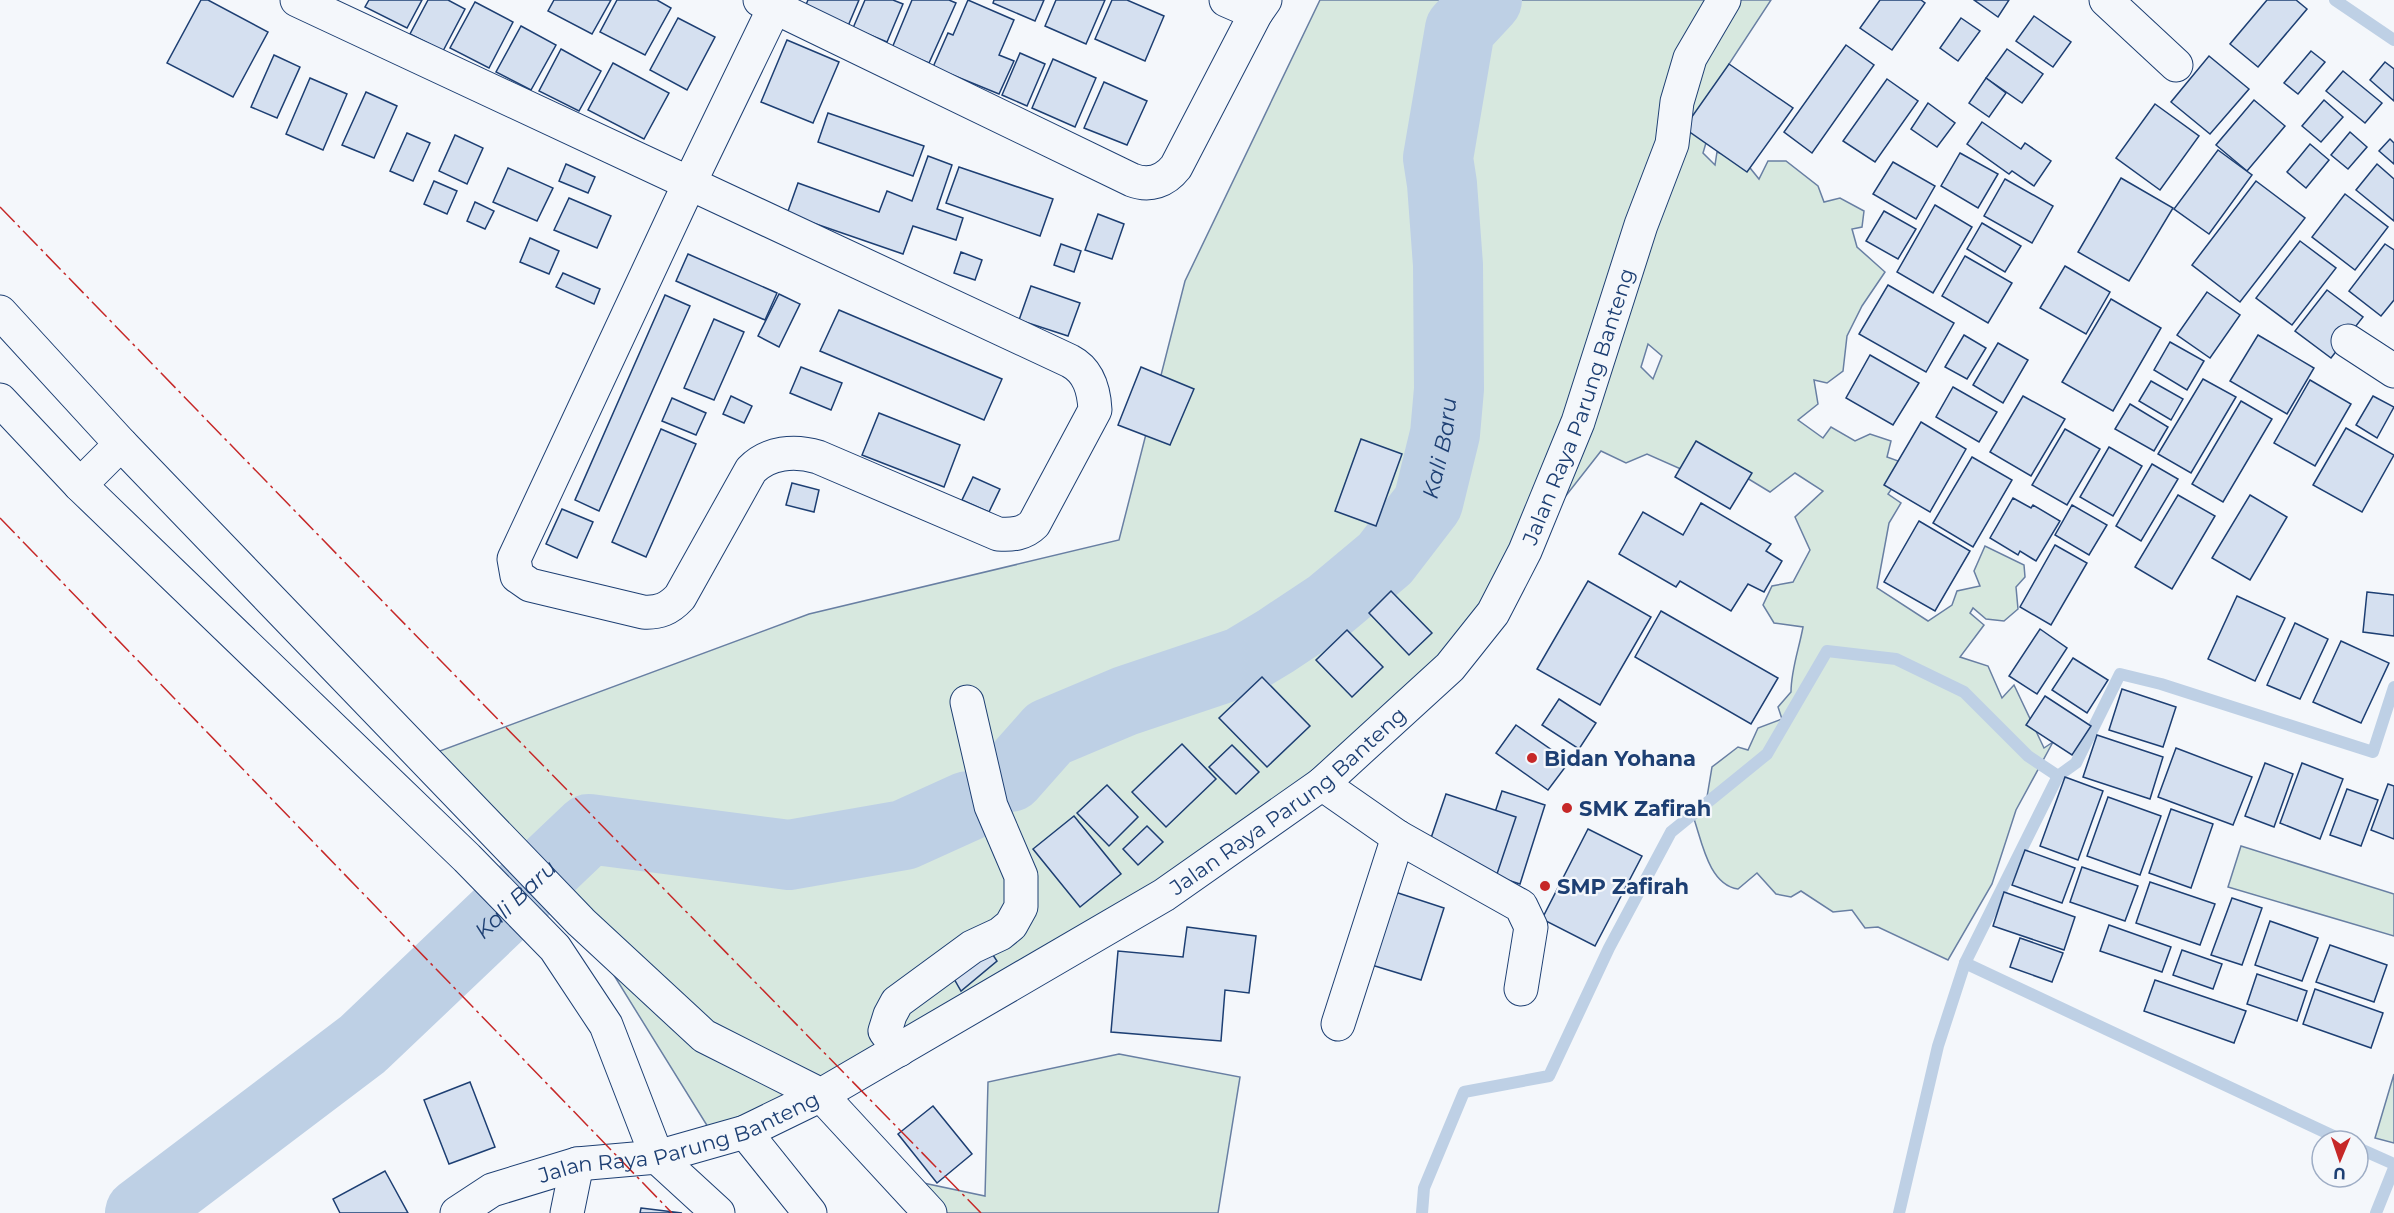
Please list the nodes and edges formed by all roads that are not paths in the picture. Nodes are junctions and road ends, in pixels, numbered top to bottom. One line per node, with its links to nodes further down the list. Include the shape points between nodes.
1 (297, 0): 8 (street)
2 (1226, 0): 6 (street)
3 (1724, 0): 16 (street, Jalan Raya Parung Banteng, via 1690,58 1677,102 1672,144 1641,225 1578,422 1525,551 1493,613 1450,667)
4 (2106, 0): 7 (street)
5 (771, 2): 6 (street, via 1121,175 1147,184 1169,175 1176,167); 8 (street)
6 (1260, 7)
7 (2176, 65)
8 (690, 182): 8 (street, via 1081,368 1090,384 1095,410 1034,524 1018,533 998,534 818,457 776,455 763,459 751,470 680,597 666,609 643,612 530,585 520,579 514,559)
9 (0, 312): 13 (street)
10 (2348, 341): 11 (street)
11 (2394, 371)
12 (0, 400): 14 (street)
13 (121, 444): 14 (street); 21 (street, via 581,922 704,1036)
14 (80, 485): 23 (street, via 467,858 555,948 606,1025)
15 (967, 702): 20 (street, via 991,806 1021,876 1021,907 1011,925 1000,934 963,953 897,1002 885,1031)
16 (1322, 784): 17 (street); 20 (street, Jalan Raya Parung Banteng, via 1164,895)
17 (1398, 837): 18 (street, via 1521,906 1531,927); 19 (street)
18 (1521, 989)
19 (1338, 1024)
20 (899, 1050): 21 (street, Jalan Raya Parung Banteng)
21 (821, 1095): 22 (street, Jalan Raya Parung Banteng); 29 (street)
22 (745, 1132): 23 (street, Jalan Raya Parung Banteng); 28 (street)
23 (657, 1157): 24 (street, Jalan Raya Parung Banteng); 27 (street)
24 (577, 1164): 25 (street, Jalan Raya Parung Banteng, via 492,1190); 26 (street)
25 (457, 1213)
26 (567, 1213)
27 (718, 1213)
28 (810, 1213)
29 (930, 1213)

